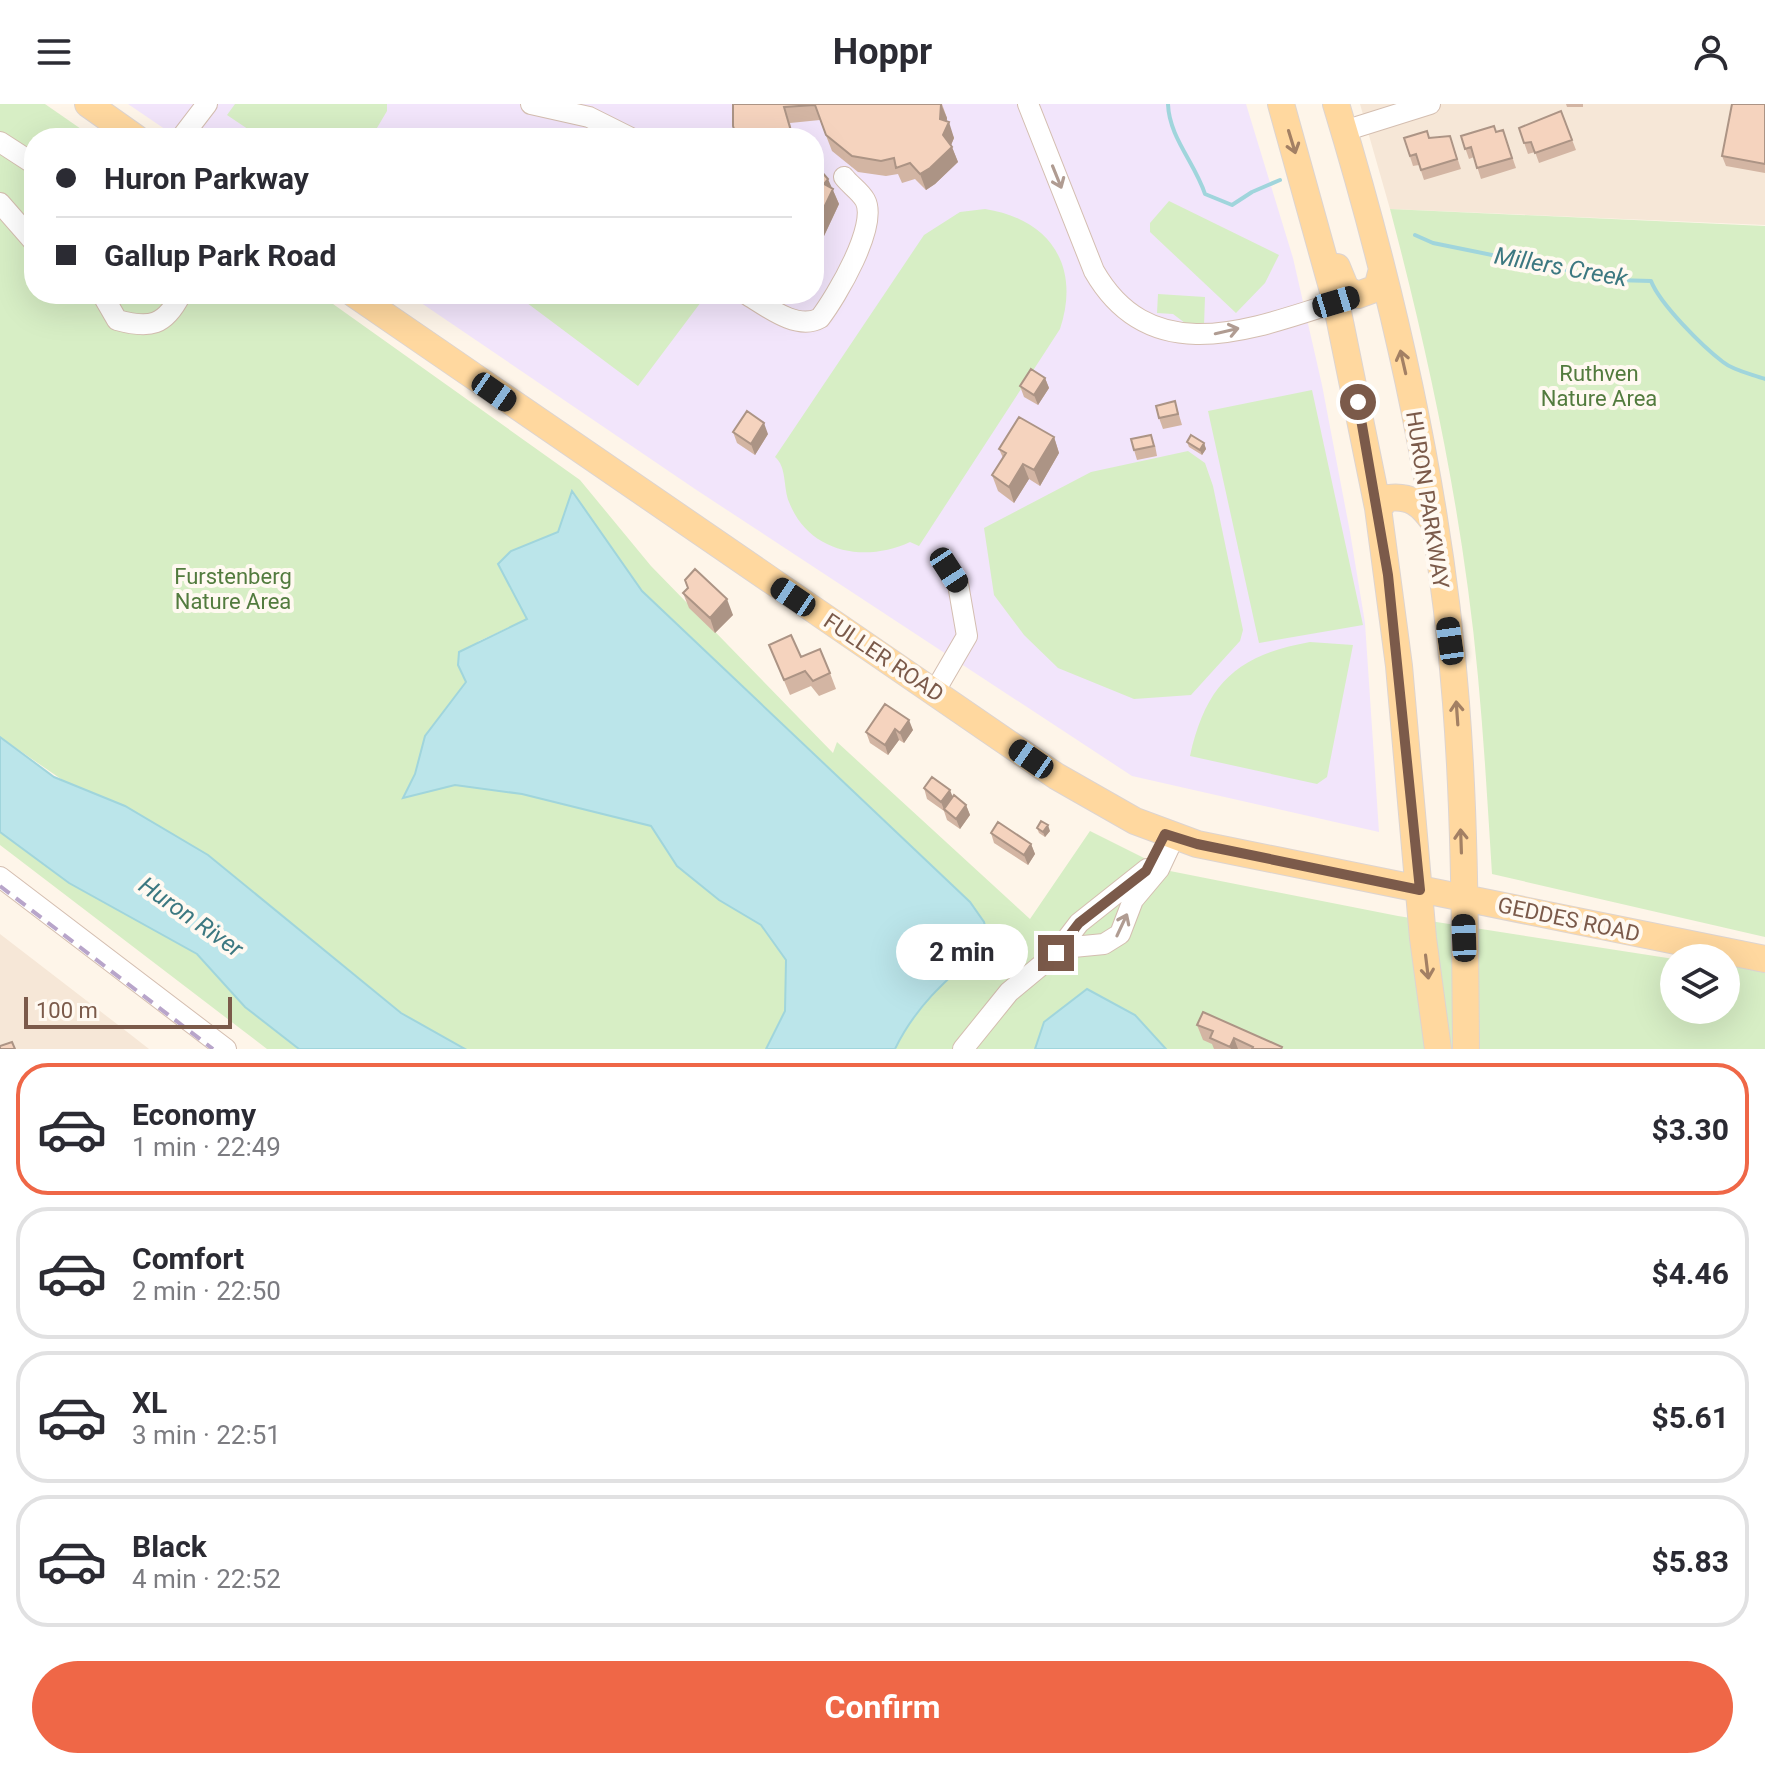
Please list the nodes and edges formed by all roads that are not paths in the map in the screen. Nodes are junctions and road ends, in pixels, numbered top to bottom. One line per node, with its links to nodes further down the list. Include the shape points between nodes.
1 (88, 104): 8 (main road)
2 (207, 104): 9 (street)
3 (531, 104): 10 (street)
4 (1028, 104): 23 (street, one-way to 23, via 1094,271 1129,313 1154,327 1195,336)
5 (1281, 104): 18 (main road, one-way to 18, via 1310,202 1325,219)
6 (1336, 104): 11 (main road, HURON PARKWAY)
7 (1430, 104): 11 (street)
8 (122, 128)
9 (189, 128)
10 (617, 128)
11 (1344, 131): 17 (main road, HURON PARKWAY)
12 (0, 142): 13 (street)
13 (24, 158)
14 (844, 177): 22 (street, via 866,201 868,212 860,247 820,318 810,323 793,320)
15 (0, 203): 16 (street)
16 (24, 231)
17 (1382, 269): 18 (main road, via 1377,288); 26 (main road, HURON PARKWAY, one-way to 17)
18 (1347, 299): 23 (street); 24 (main road)
19 (108, 304): 20 (street, via 117,320 141,327 159,322)
20 (176, 304)
21 (368, 304): 28 (main road, FULLER ROAD)
22 (764, 304)
23 (1303, 314): 24 (street, via 1328,321)
24 (1344, 338): 25 (main road)
25 (1378, 508): 26 (main road, via 1388,498 1408,498); 31 (main road)
26 (1433, 521): 32 (main road, HURON PARKWAY, one-way to 26, via 1456,701)
27 (944, 563): 28 (street, via 958,584 967,636)
28 (935, 691): 29 (main road, FULLER ROAD, via 1056,776 1111,809)
29 (1170, 835): 31 (main road, FULLER ROAD); 33 (street, via 1146,871 1079,923); 33 (street, one-way to 29, via 1117,938 1133,900 1159,869)
30 (0, 877): 35 (street)
31 (1420, 890): 32 (main road, GEDDES ROAD); 37 (main road, one-way to 37)
32 (1463, 898): 34 (main road, GEDDES ROAD); 38 (main road, HURON PARKWAY)
33 (1056, 953): 36 (street, via 1009,992)
34 (1765, 959)
35 (226, 1049)
36 (963, 1049)
37 (1438, 1049)
38 (1466, 1049)

